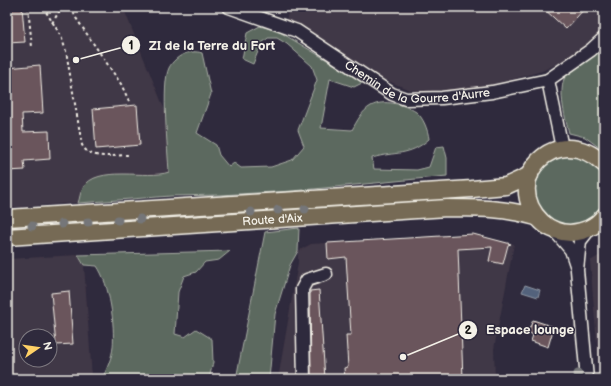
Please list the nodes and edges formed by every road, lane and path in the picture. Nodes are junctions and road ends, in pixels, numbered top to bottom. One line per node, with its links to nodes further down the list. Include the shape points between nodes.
1 (28, 7): 8 (path)
2 (43, 7): 6 (path)
3 (62, 7): 6 (path)
4 (71, 7): 10 (path, via 121,84)
5 (229, 7): 9 (street, Chemin de la Gourre d'Aurre, via 297,31 392,94 406,99 492,92)
6 (52, 23): 12 (path, via 61,36 66,51 82,145 92,155)
7 (604, 38): 9 (street, Chemin de la Gourre d'Aurre, via 592,50)
8 (32, 47)
9 (548, 80): 11 (street)
10 (129, 101)
11 (562, 148): 13 (main road, via 577,148 592,153); 14 (main road, via 542,157 534,165)
12 (129, 155)
13 (604, 164)
14 (530, 175): 16 (main road, via 528,197); 17 (main road, Route d'Aix, via 506,186 472,189)
15 (604, 216): 18 (main road)
16 (536, 217): 19 (main road); 20 (main road, Route d'Aix, via 517,211 492,208 447,208)
17 (7, 218)
18 (591, 228): 19 (main road, via 567,233); 21 (street, via 580,241)
19 (554, 230): 21 (street, via 571,250)
20 (7, 237)
21 (577, 270): 24 (street)
22 (326, 274): 23 (street, via 307,280 302,289)
23 (304, 379)
24 (586, 379)

